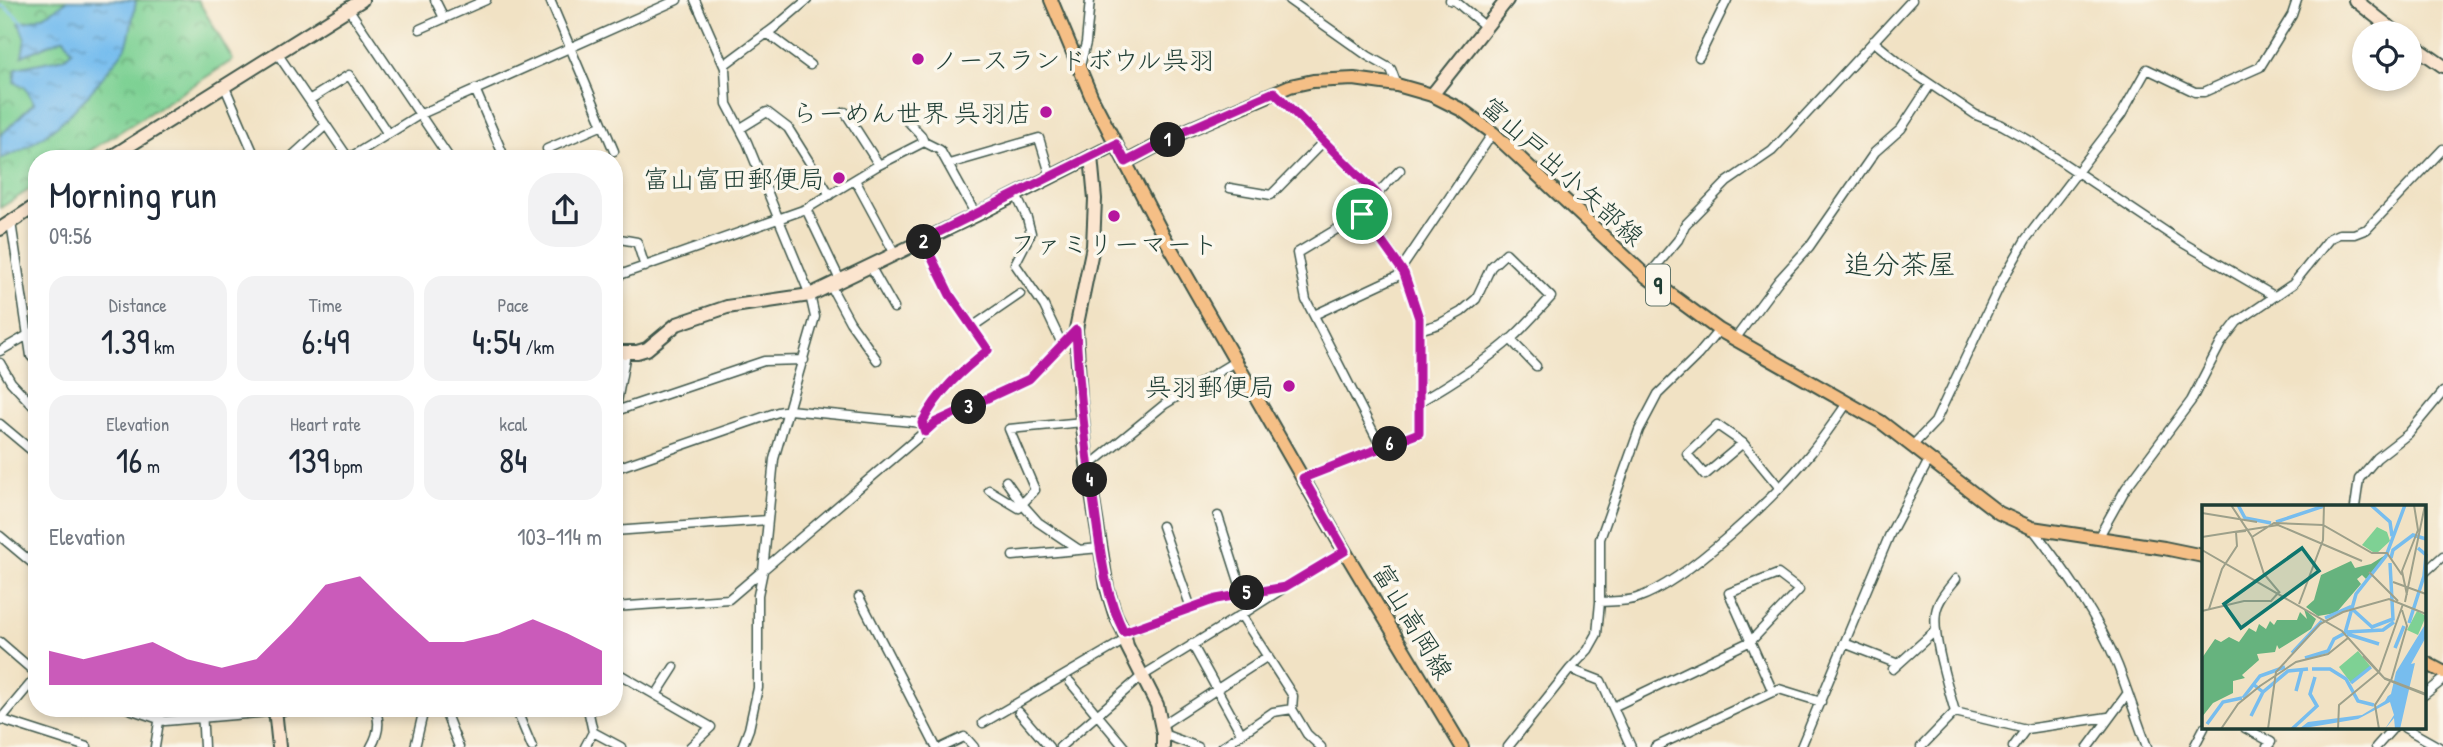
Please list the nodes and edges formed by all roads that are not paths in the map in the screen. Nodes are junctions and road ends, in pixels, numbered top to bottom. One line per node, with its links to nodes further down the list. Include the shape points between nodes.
1 (362, 0): 17 (main road)
2 (435, 0): 18 (street)
3 (486, 0): 18 (street)
4 (550, 0): 24 (street)
5 (677, 0): 24 (street)
6 (695, 0): 28 (street)
7 (807, 0): 22 (street)
8 (1051, 0): 31 (main road, 富山高岡線)
9 (1090, 0): 31 (street)
10 (1289, 0): 33 (street, via 1391,69)
11 (1450, 0): 20 (street)
12 (1507, 0): 20 (main road)
13 (1727, 0): 27 (street)
14 (1912, 0): 23 (street)
15 (2297, 0): 65 (street, via 2260,67 2204,92 2147,69 2121,115)
16 (2355, 0): 19 (main road)
17 (348, 8): 26 (main road); 40 (street)
18 (444, 18): 21 (street)
19 (2382, 21)
20 (1486, 27): 37 (main road)
21 (420, 29)
22 (767, 33): 28 (street); 29 (street)
23 (1873, 41): 34 (street); 85 (street, via 1772,151 1727,182 1685,225)
24 (570, 48): 35 (street); 43 (street)
25 (2422, 51): 30 (main road)
26 (277, 53): 32 (main road); 38 (street)
27 (1699, 57)
28 (724, 65): 44 (street, via 727,104)
29 (810, 65)
30 (2443, 66)
31 (1079, 67): 49 (main road, 富山高岡線)
32 (224, 85): 52 (main road); 53 (street)
33 (1396, 85): 36 (main road, 富山戸出小矢部線 / 9, via 1354,79 1313,81); 37 (main road, 富山戸出小矢部線 / 9)
34 (1930, 85): 65 (street); 98 (street, via 1901,129 1875,152 1810,247)
35 (475, 89): 40 (street); 58 (street)
36 (1274, 92): 47 (street); 61 (main road, 富山戸出小矢部線 / 9)
37 (1432, 95): 45 (main road, 富山戸出小矢部線 / 9)
38 (309, 100): 42 (street); 46 (street, via 349,75)
39 (845, 112): 63 (street)
40 (419, 115): 46 (street); 57 (street)
41 (902, 115): 48 (street)
42 (326, 125): 54 (street); 55 (street)
43 (603, 125): 50 (street); 59 (street)
44 (741, 128): 70 (street, via 767,112 788,128); 76 (street)
45 (1493, 133): 83 (street); 85 (main road, 富山戸出小矢部線 / 9)
46 (388, 134): 56 (street)
47 (1324, 141): 68 (street, via 1271,195); 69 (street)
48 (924, 142): 62 (street, via 940,150); 63 (street)
49 (1116, 144): 60 (main road); 61 (main road, 富山高岡線)
50 (547, 149)
51 (2443, 149): 89 (street, via 2367,229 2330,238 2302,275)
52 (122, 150)
53 (252, 150)
54 (299, 150)
55 (343, 150)
56 (363, 150)
57 (444, 150)
58 (501, 150)
59 (614, 150)
60 (1091, 156): 66 (main road); 93 (main road, via 1093,246)
61 (1126, 162): 104 (main road, 富山高岡線)
62 (948, 164): 66 (street, via 1039,138); 75 (street)
63 (879, 165): 67 (street)
64 (1400, 170): 69 (street)
65 (2077, 173): 89 (street); 119 (street, via 2026,239 1935,422)
66 (1051, 177): 71 (main road)
67 (855, 180): 70 (street); 80 (street)
68 (1230, 188)
69 (1377, 194): 74 (street)
70 (830, 195): 72 (street)
71 (1016, 195): 75 (main road); 99 (street, via 1031,233 1016,264)
72 (806, 209): 76 (street); 86 (street)
73 (28, 211): 77 (main road)
74 (1362, 214): 83 (street); 91 (street, via 1297,253 1306,300)
75 (976, 215): 79 (main road)
76 (779, 220): 82 (street); 88 (street)
77 (5, 225): 96 (street)
78 (623, 240): 82 (street, via 637,242)
79 (923, 240): 80 (main road); 92 (street)
80 (894, 254): 81 (main road)
81 (870, 266): 86 (main road); 90 (street)
82 (645, 267): 84 (street)
83 (1402, 271): 91 (street); 94 (street)
84 (623, 275)
85 (1647, 277): 95 (main road, 富山戸出小矢部線 / 9)
86 (835, 283): 88 (main road); 103 (street, via 850,322)
87 (1020, 294): 92 (street)
88 (810, 295): 101 (main road, via 752,302 692,318 677,324 647,349); 102 (street, via 814,317)
89 (2274, 296): 137 (street, via 2237,321 2221,342 2191,401 2126,488)
90 (894, 309)
91 (1314, 316): 121 (street)
92 (972, 327): 117 (street, via 988,350 942,391)
93 (1076, 330): 99 (street); 115 (main road)
94 (1419, 330): 97 (street, via 1439,324 1476,299 1491,267 1506,253 1551,297); 110 (street)
95 (1719, 330): 98 (main road, 富山戸出小矢部線 / 9); 151 (street, via 1658,394 1639,430 1600,539)
96 (28, 335): 100 (street)
97 (1510, 339): 106 (street); 110 (street, via 1460,378)
98 (1735, 339): 109 (main road, 富山戸出小矢部線 / 9)
99 (1062, 344): 117 (street, via 1029,379)
100 (0, 351)
101 (623, 356)
102 (804, 359): 113 (street); 114 (street, via 764,361)
103 (877, 359)
104 (1236, 361): 124 (street, via 1165,404); 125 (main road, 富山高岡線)
105 (0, 363): 108 (street)
106 (1536, 366)
107 (2443, 392): 111 (street)
108 (28, 400)
109 (1848, 401): 119 (main road, 富山戸出小矢部線 / 9); 127 (street, via 1808,457)
110 (1419, 402): 121 (street, via 1419,433)
111 (2435, 402): 112 (street); 130 (street, via 2408,434 2359,478)
112 (2443, 409)
113 (789, 410): 117 (street); 123 (street); 132 (street, via 774,459)
114 (623, 411)
115 (1083, 422): 124 (main road); 129 (street, via 1009,429 1035,491)
116 (0, 424): 120 (street)
117 (923, 427): 145 (street)
118 (1743, 443): 118 (street, via 1717,425 1687,454 1705,475); 127 (street)
119 (1912, 446): 122 (main road, 富山戸出小矢部線 / 9)
120 (28, 447)
121 (1381, 447): 125 (street)
122 (1929, 460): 134 (main road, 富山戸出小矢部線 / 9, via 1999,513); 159 (street, via 1890,534)
123 (623, 466)
124 (1088, 467): 138 (main road)
125 (1303, 478): 140 (main road, 富山高岡線)
126 (1006, 481): 129 (street)
127 (1779, 487): 151 (street, via 1686,570 1637,598)
128 (989, 490): 129 (street, via 1019,508)
129 (1022, 504): 139 (street, via 1038,522)
130 (2356, 505)
131 (1218, 516): 149 (street)
132 (768, 520): 135 (street); 145 (street)
133 (1163, 526): 153 (street)
134 (2032, 528): 137 (main road, 富山戸出小矢部線 / 9); 175 (street, via 2087,607 2118,666)
135 (623, 530)
136 (0, 536): 144 (street)
137 (2098, 538): 143 (main road, 富山戸出小矢部線 / 9)
138 (1100, 548): 139 (street); 156 (main road, via 1107,588)
139 (1078, 549): 142 (street)
140 (1345, 551): 148 (street); 225 (main road, 富山高岡線)
141 (2443, 555): 146 (street)
142 (1013, 556)
143 (2202, 556)
144 (28, 559)
145 (763, 571): 152 (street, via 729,599); 215 (street, via 758,595 758,688)
146 (2426, 571)
147 (1956, 579): 155 (street, via 1936,610)
148 (1285, 587): 149 (street); 154 (street)
149 (1243, 594): 153 (street)
150 (859, 597): 216 (street)
151 (1600, 602): 165 (street, via 1597,634)
152 (623, 606)
153 (1191, 608): 156 (street)
154 (1241, 615): 160 (street); 161 (street)
155 (1935, 631): 159 (street, via 1895,666); 181 (street)
156 (1125, 636): 168 (main road); 195 (street)
157 (1751, 641): 157 (street, via 1729,593 1778,574 1798,590); 173 (street); 178 (street)
158 (0, 642): 163 (street)
159 (1844, 643): 177 (street)
160 (1192, 644): 168 (street); 172 (street)
161 (1268, 656): 172 (street); 179 (street, via 1293,696)
162 (2426, 663): 166 (main road)
163 (28, 667)
164 (674, 667): 176 (street)
165 (1570, 669): 178 (street, via 1601,681); 226 (street)
166 (2443, 672)
167 (623, 676): 176 (street)
168 (1142, 676): 182 (street); 203 (main road, via 1157,705)
169 (2443, 680): 174 (street)
170 (1070, 682): 182 (street)
171 (28, 686): 194 (street)
172 (1217, 689): 202 (street); 203 (street)
173 (1773, 692): 177 (street, via 1779,689); 228 (street)
174 (2426, 693)
175 (2127, 694): 193 (street); 233 (street)
176 (656, 695): 214 (street, via 711,727)
177 (1821, 702): 229 (street)
178 (1613, 707): 227 (street)
179 (1292, 709): 202 (street, via 1273,712); 224 (street)
180 (1019, 712): 219 (street)
181 (1955, 712): 196 (street); 230 (street)
182 (1097, 715): 220 (street); 221 (street)
183 (159, 717): 205 (street)
184 (162, 717): 185 (street, via 165,721)
185 (184, 717)
186 (202, 717): 206 (street)
187 (277, 717): 207 (main road)
188 (377, 717): 208 (street)
189 (422, 717): 209 (street)
190 (447, 717): 210 (street)
191 (519, 717): 211 (street)
192 (590, 717): 201 (street)
193 (2108, 717): 196 (street); 232 (street)
194 (0, 719): 204 (street)
195 (983, 723)
196 (2026, 729): 231 (street)
197 (2203, 730): 234 (street)
198 (2249, 730): 235 (street, via 2270,742)
199 (2391, 730): 236 (street)
200 (2408, 730): 237 (street)
201 (593, 732): 212 (street); 213 (street)
202 (1241, 733): 223 (street)
203 (1163, 735): 222 (street)
204 (87, 747)
205 (155, 747)
206 (204, 747)
207 (279, 747)
208 (371, 747)
209 (415, 747)
210 (459, 747)
211 (532, 747)
212 (585, 747)
213 (621, 747)
214 (690, 747)
215 (742, 747)
216 (936, 747)
217 (943, 747): 218 (street, via 965,738)
218 (974, 747)
219 (1049, 747)
220 (1060, 747)
221 (1125, 747)
222 (1198, 747)
223 (1222, 747)
224 (1321, 747)
225 (1462, 747)
226 (1508, 747)
227 (1631, 747)
228 (1655, 747)
229 (1801, 747)
230 (1922, 747)
231 (2013, 747)
232 (2088, 747)
233 (2147, 747)
234 (2194, 747)
235 (2267, 747)
236 (2376, 747)
237 (2439, 747)

